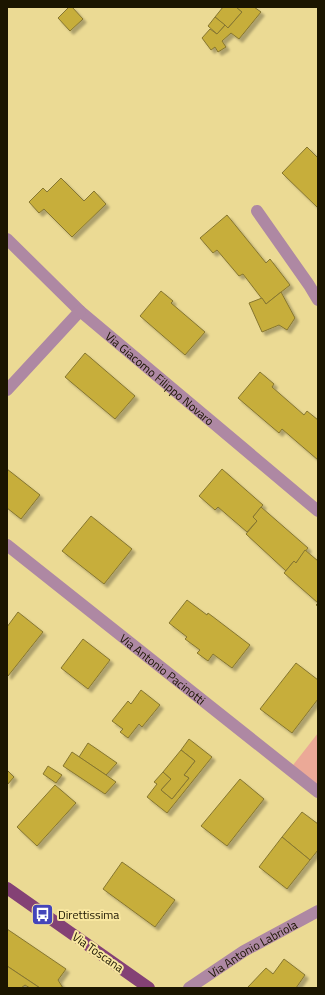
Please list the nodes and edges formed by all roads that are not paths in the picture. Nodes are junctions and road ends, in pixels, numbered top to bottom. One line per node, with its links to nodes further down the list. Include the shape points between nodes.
1 (258, 211): 3 (street)
2 (7, 239): 4 (street, Via Giacomo Filippo Novaro)
3 (318, 300)
4 (80, 311): 5 (street); 6 (street, Via Giacomo Filippo Novaro)
5 (7, 390)
6 (318, 511)
7 (7, 545): 8 (street, Via Antonio Pacinotti)
8 (318, 792)
9 (7, 888): 11 (main road, Via Toscana)
10 (318, 911): 12 (street, Via Antonio Labriola, via 244,951)
11 (149, 988)
12 (189, 988)

